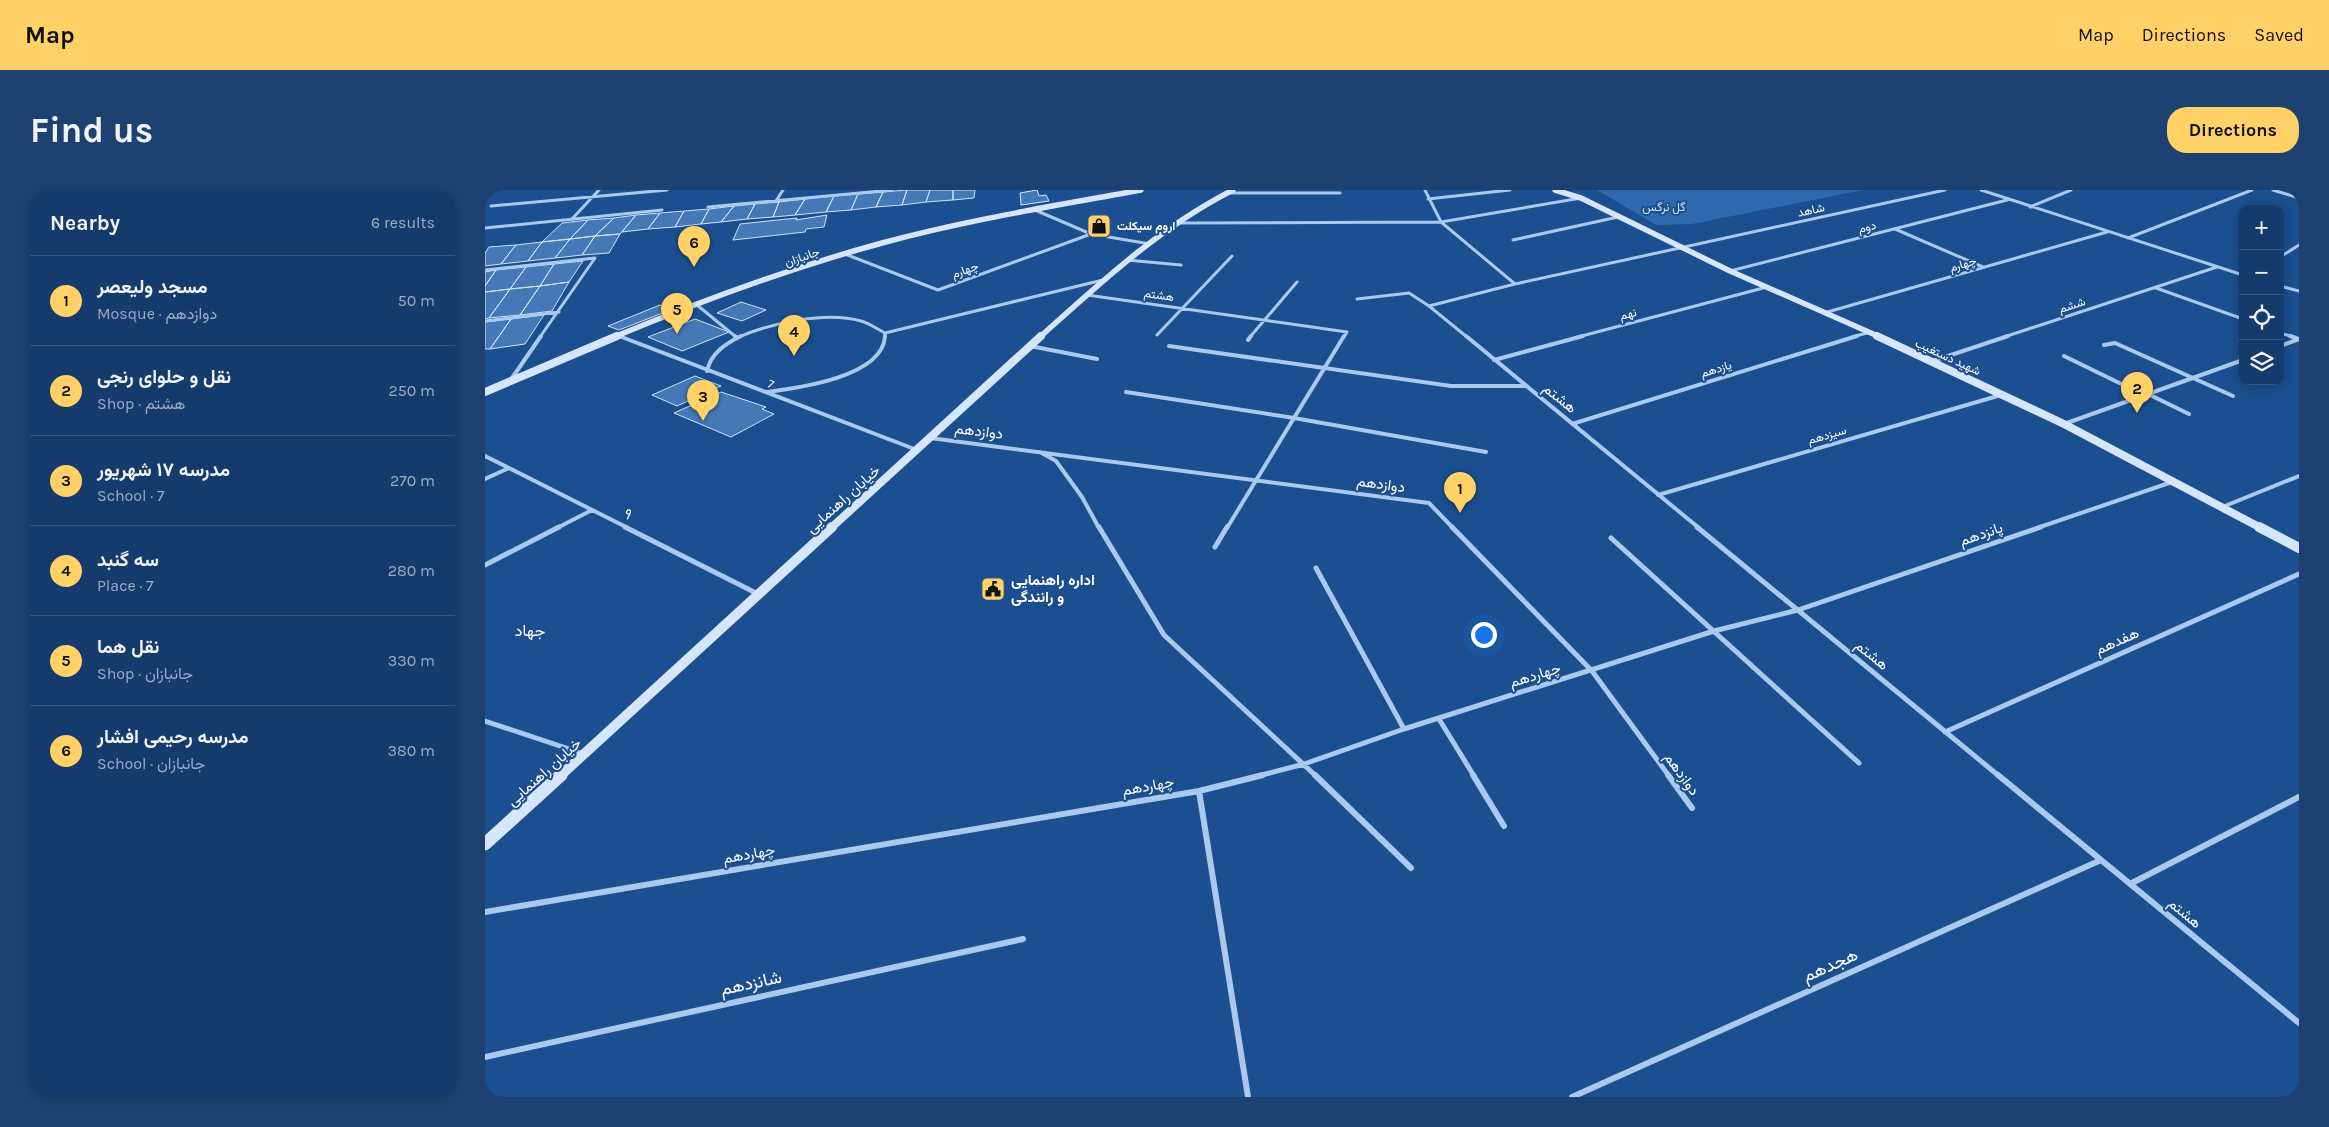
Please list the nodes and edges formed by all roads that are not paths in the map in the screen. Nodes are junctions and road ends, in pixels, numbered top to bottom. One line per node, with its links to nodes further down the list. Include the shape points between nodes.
1 (599, 190): 18 (street)
2 (667, 190): 18 (street)
3 (783, 190): 23 (street)
4 (893, 190): 23 (street)
5 (1141, 190): 28 (main road, جانبازان)
6 (1425, 190): 21 (street)
7 (1510, 190): 21 (street)
8 (1555, 190): 19 (main road)
9 (1575, 190): 19 (main road)
10 (1945, 190): 41 (street, شاهد)
11 (1981, 190): 22 (street)
12 (2071, 190): 26 (street)
13 (2252, 190): 37 (street)
14 (2273, 190): 20 (street)
15 (1230, 191): 16 (street); 17 (main road, خیابان راهنمایی)
16 (1340, 193)
17 (1216, 194): 32 (main road, خیابان راهنمایی)
18 (593, 197): 24 (street); 30 (street)
19 (1581, 198): 29 (main road, شهید دستغیب); 31 (street)
20 (2299, 198)
21 (1428, 199): 31 (street)
22 (2007, 200): 26 (street); 34 (street, دوم)
23 (776, 201): 25 (street)
24 (491, 206)
25 (708, 207)
26 (2029, 207): 35 (street)
27 (662, 210): 30 (street)
28 (1035, 210): 36 (street); 42 (main road, جانبازان, via 962,223)
29 (1617, 217): 38 (street); 41 (main road, شهید دستغیب)
30 (572, 219): 33 (street)
31 (1441, 222): 32 (street); 54 (street)
32 (1179, 223): 39 (main road, خیابان راهنمایی)
33 (485, 228)
34 (1894, 229): 47 (street); 50 (street, دوم)
35 (2107, 232): 37 (street); 47 (street, چهارم)
36 (1091, 234): 39 (street); 42 (street, چهارم, via 938,290)
37 (2127, 239): 48 (street)
38 (1513, 240)
39 (1149, 244): 45 (main road, خیابان راهنمایی)
40 (2299, 245): 43 (street)
41 (1681, 247): 50 (main road, شهید دستغیب); 54 (street, شاهد)
42 (845, 254): 61 (main road, جانبازان)
43 (2284, 254)
44 (1232, 256): 63 (street)
45 (1127, 260): 46 (street); 52 (main road, خیابان راهنمایی)
46 (1181, 265)
47 (1983, 267): 65 (street, چهارم)
48 (2217, 267): 51 (street); 57 (street, ششم)
49 (485, 270): 64 (street, via 595,258)
50 (1731, 271): 55 (main road, شهید دستغیب)
51 (2239, 274)
52 (1103, 280): 59 (main road, خیابان راهنمایی); 69 (street)
53 (1297, 282): 67 (street)
54 (1515, 284): 62 (street, شاهد)
55 (1767, 287): 65 (main road, شهید دستغیب); 83 (street, نهم)
56 (2284, 287): 58 (street)
57 (2155, 288): 66 (street); 84 (street, ششم)
58 (2299, 292)
59 (1087, 295): 63 (street, هشتم); 79 (main road, خیابان راهنمایی)
60 (1357, 299): 62 (street, هشتم, via 1409,293)
61 (697, 305): 73 (main road, جانبازان); 74 (street)
62 (1429, 306): 83 (street, هشتم)
63 (1181, 308): 67 (street, هشتم); 72 (street)
64 (559, 312): 68 (street); 89 (street)
65 (1824, 312): 70 (main road, شهید دستغیب)
66 (2239, 318)
67 (1264, 320): 76 (street); 86 (street, هشتم, via 1347,332)
68 (485, 321)
69 (885, 333): 74 (street, via 859,321 813,318); 93 (street, via 884,345 875,357 857,369 817,384)
70 (1867, 333): 84 (main road, شهید دستغیب); 99 (street, یازدهم)
71 (2284, 334): 75 (street)
72 (1157, 335)
73 (618, 336): 87 (street, 7); 89 (main road, جانبازان)
74 (737, 338): 87 (street, via 711,358)
75 (2299, 339): 78 (street)
76 (1248, 340)
77 (2104, 345): 88 (street, via 2115,342)
78 (2284, 345)
79 (1031, 346): 82 (street); 101 (main road, خیابان راهنمایی)
80 (1169, 346): 86 (street)
81 (2064, 356): 95 (street)
82 (1097, 359)
83 (1494, 360): 90 (street, هشتم)
84 (1933, 361): 94 (main road, شهید دستغیب)
85 (2239, 361): 88 (street)
86 (1325, 368): 90 (street, via 1451,386); 98 (street)
87 (707, 371): 93 (street, 7)
88 (2194, 378): 95 (street); 96 (street)
89 (510, 381): 91 (main road, جانبازان)
90 (1526, 386): 99 (street, هشتم)
91 (485, 392)
92 (1127, 392): 98 (street)
93 (765, 393): 102 (street, 7)
94 (2002, 395): 100 (main road, شهید دستغیب); 111 (street, سیزدهم)
95 (2148, 396): 97 (street); 100 (street)
96 (2233, 396)
97 (2189, 414)
98 (1294, 418): 104 (street); 109 (street)
99 (1571, 424): 111 (street, هشتم)
100 (2063, 424): 110 (main road, شهید دستغیب)
101 (930, 438): 102 (main road, خیابان راهنمایی); 103 (street, دوازدهم)
102 (917, 450): 120 (main road, خیابان راهنمایی)
103 (1037, 451): 109 (street, دوازدهم); 130 (street, via 1056,461 1082,497 1164,635)
104 (1485, 452)
105 (485, 456): 106 (street, ۹)
106 (509, 468): 108 (street); 113 (street, ۹)
107 (2299, 476): 112 (street)
108 (485, 479)
109 (1257, 480): 115 (street); 123 (street, دوازدهم, via 1429,503)
110 (2172, 482): 112 (main road, شهید دستغیب); 121 (street, پانزدهم)
111 (1658, 495): 121 (street, هشتم)
112 (2219, 508): 116 (main road, شهید دستغیب)
113 (592, 510): 117 (street); 120 (street, ۹)
114 (1611, 538): 122 (street)
115 (1215, 547)
116 (2299, 548)
117 (485, 565)
118 (1317, 568): 126 (street)
119 (2299, 574): 127 (street, هفدهم)
120 (759, 594): 128 (main road, خیابان راهنمایی)
121 (1798, 610): 122 (street, چهاردهم); 127 (street, هشتم)
122 (1714, 632): 123 (street, چهاردهم); 129 (street)
123 (1592, 671): 124 (street, چهاردهم); 133 (street, دوازدهم)
124 (1439, 718): 126 (street, چهاردهم); 134 (street)
125 (485, 721): 128 (street)
126 (1404, 729): 130 (street, چهاردهم)
127 (1945, 732): 136 (street, هشتم)
128 (584, 754): 135 (main road, خیابان راهنمایی)
129 (1859, 763)
130 (1304, 764): 131 (street, چهاردهم); 137 (street)
131 (1199, 791): 139 (street, چهاردهم); 143 (street)
132 (2299, 797): 138 (street)
133 (1692, 808)
134 (1504, 826)
135 (485, 844)
136 (2101, 860): 138 (street, هشتم); 144 (street, هجدهم)
137 (1411, 868)
138 (2130, 884): 141 (street, هشتم)
139 (485, 912)
140 (1023, 939): 142 (street, شانزدهم)
141 (2299, 1024)
142 (485, 1056)
143 (1248, 1097)
144 (1572, 1097)

